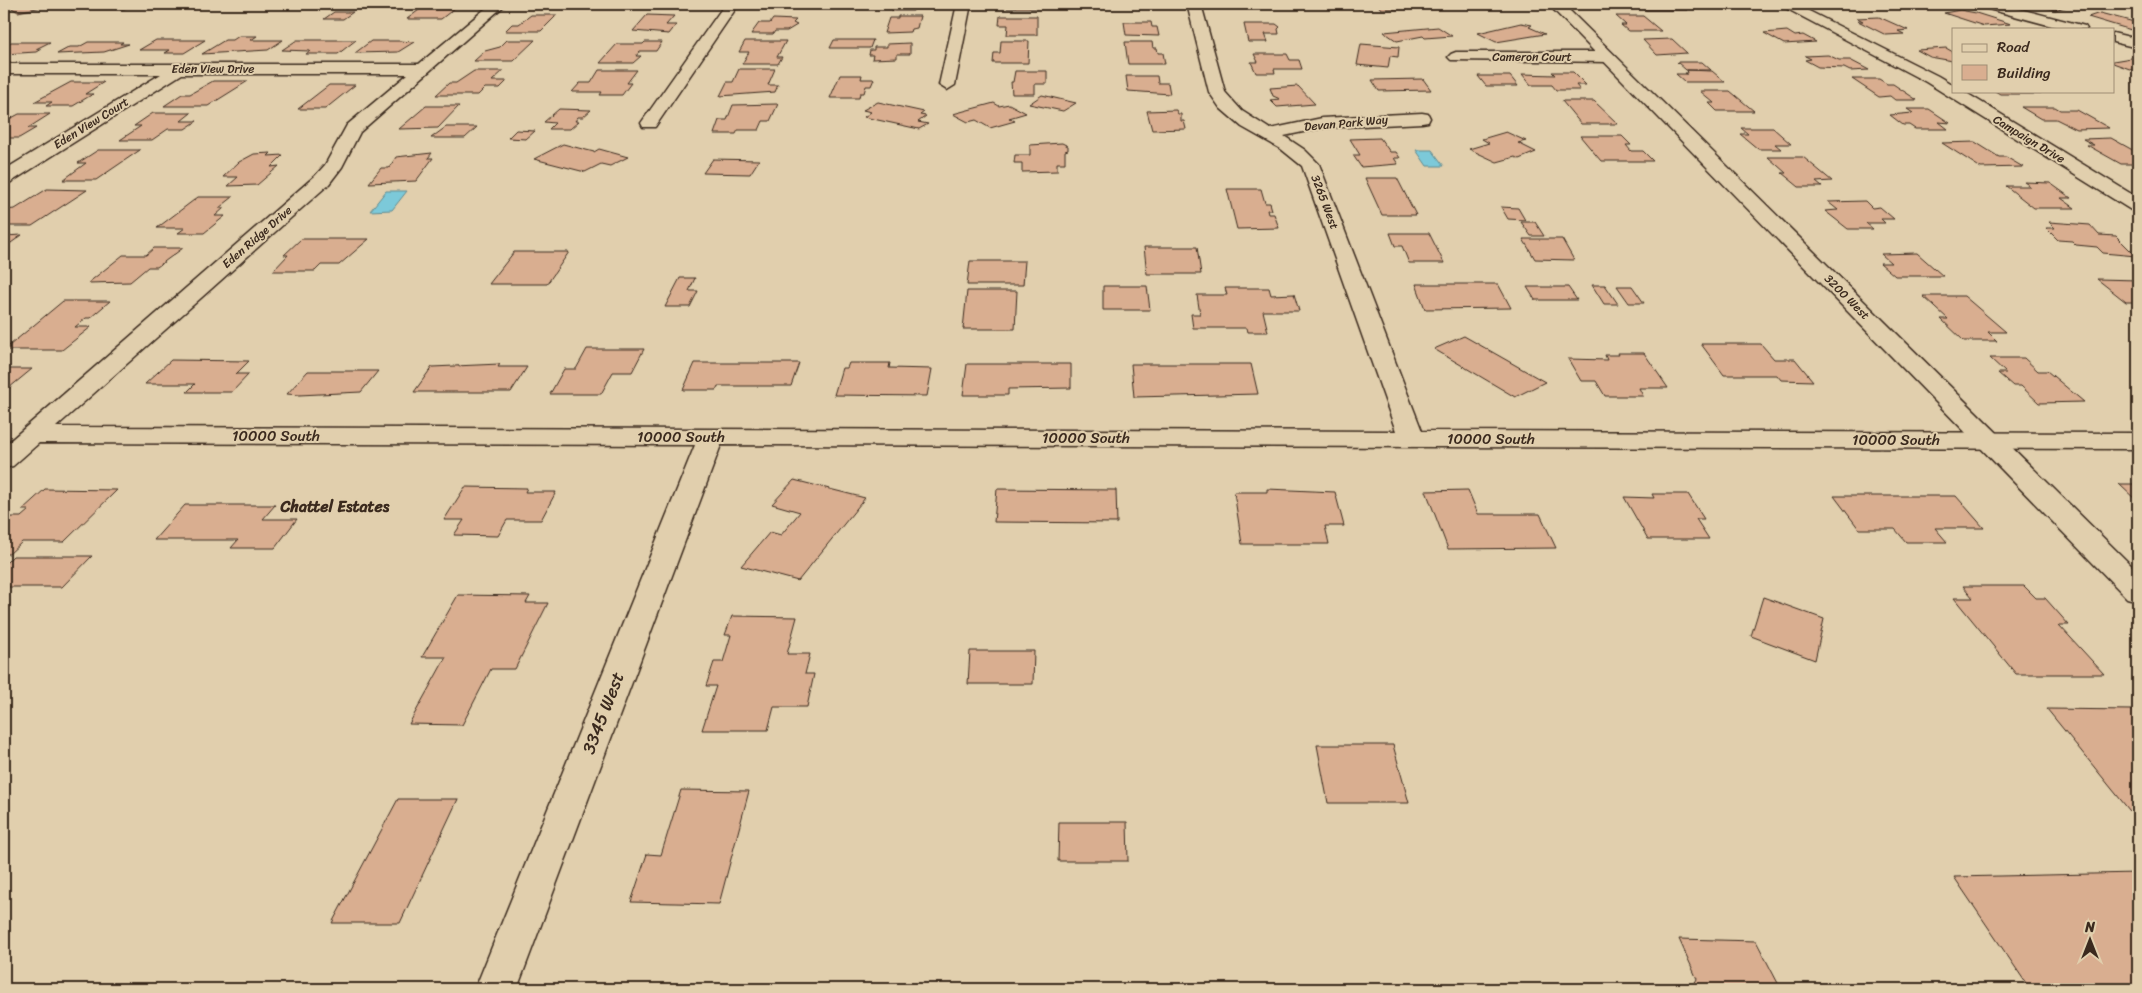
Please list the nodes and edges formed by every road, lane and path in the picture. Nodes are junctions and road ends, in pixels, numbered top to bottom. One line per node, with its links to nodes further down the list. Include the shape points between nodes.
1 (499, 4): 15 (street, Eden Ridge Drive)
2 (732, 4): 20 (street)
3 (964, 4): 16 (street)
4 (1194, 4): 21 (street, 3265 West, via 1217,92 1223,103 1250,124)
5 (1555, 4): 12 (street, 3200 West)
6 (1785, 4): 17 (street, Campaign Drive)
7 (1986, 4): 8 (street)
8 (2076, 28)
9 (2114, 38): 10 (street)
10 (2138, 44)
11 (1456, 57): 12 (street, Cameron Court)
12 (1608, 57): 27 (street, 3200 West)
13 (4, 69): 14 (street, Eden View Drive)
14 (179, 69): 15 (street, Eden View Drive); 22 (street, Eden View Court)
15 (423, 69): 24 (street, Eden Ridge Drive, via 353,129 333,167 322,180)
16 (947, 85)
17 (1952, 91)
18 (1953, 92): 23 (street, Campaign Drive)
19 (1422, 118): 21 (street, Devan Park Way, via 1322,123)
20 (649, 124)
21 (1270, 134): 26 (street, 3265 West, via 1300,153 1313,170)
22 (4, 178)
23 (2138, 206)
24 (33, 435): 25 (street, 10000 South); 29 (street, Eden Ridge Drive)
25 (711, 437): 26 (street, 10000 South); 31 (street, 3345 West)
26 (1412, 439): 27 (street, 10000 South)
27 (1990, 440): 28 (street, 10000 South); 30 (street, 3200 West)
28 (2138, 441)
29 (4, 460)
30 (2138, 590)
31 (496, 989)

